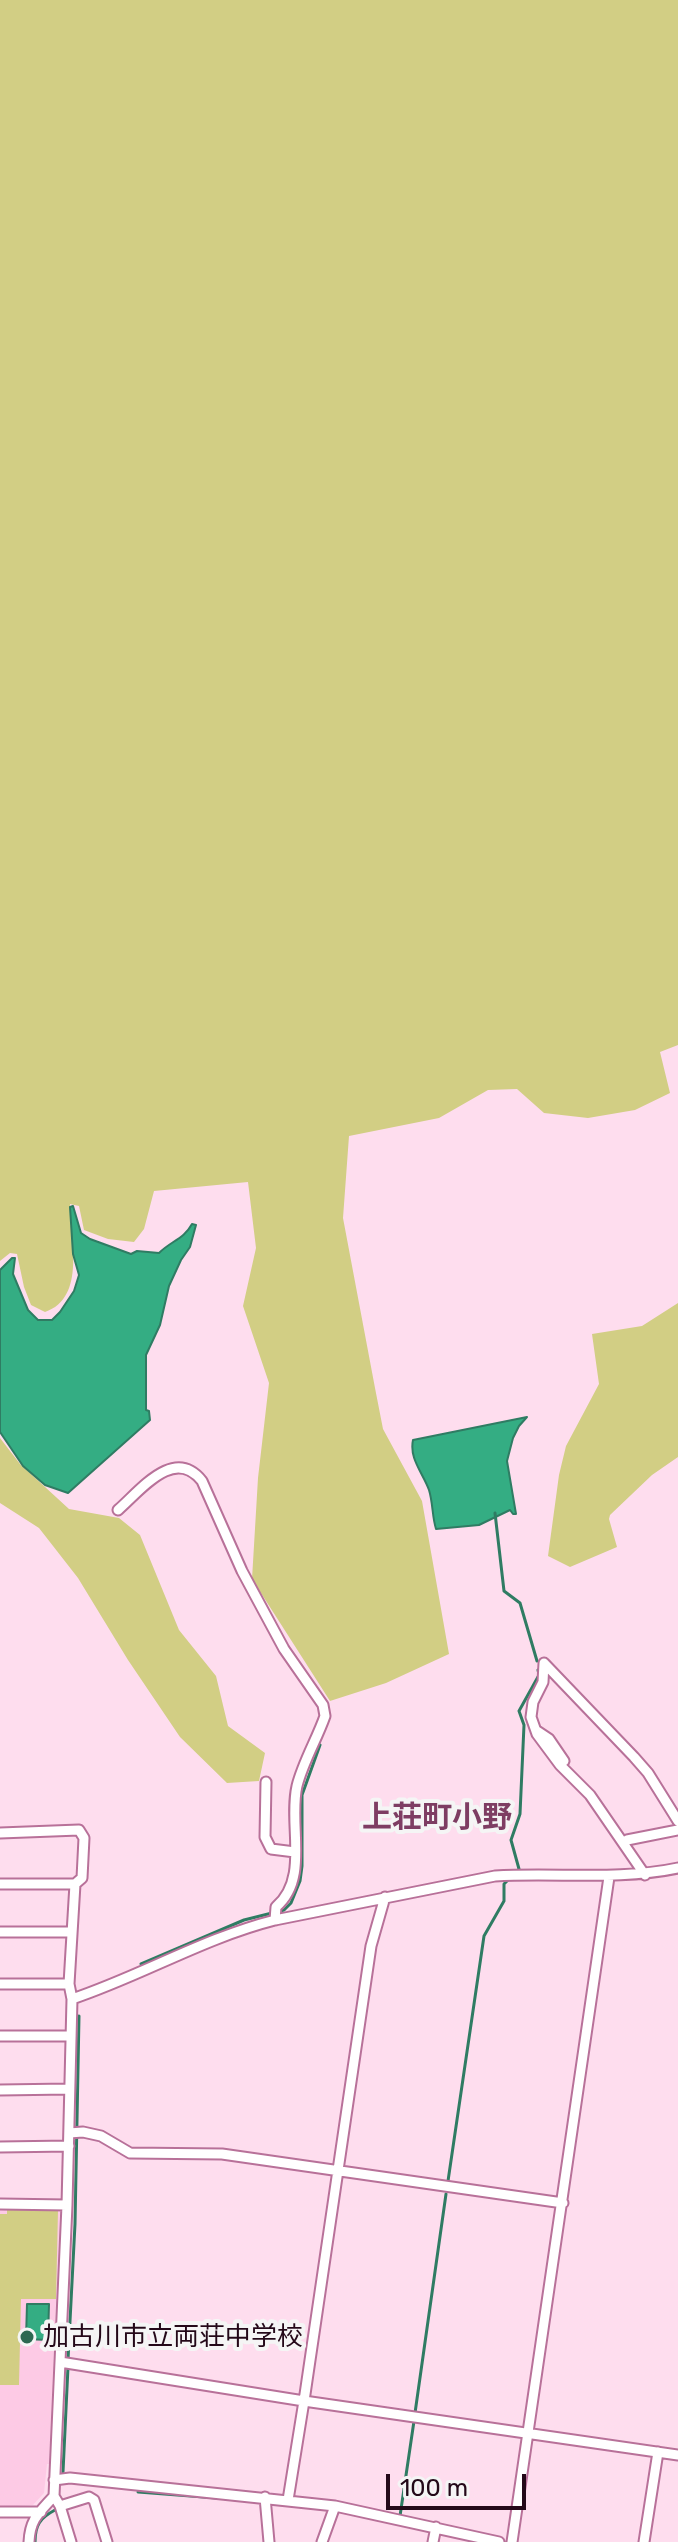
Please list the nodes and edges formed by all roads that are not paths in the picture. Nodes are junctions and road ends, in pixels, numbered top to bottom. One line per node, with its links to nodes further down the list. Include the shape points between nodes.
1 (118, 1510): 8 (street, via 165,1469 185,1468 197,1474 284,1649 323,1705 325,1716 294,1801)
2 (535, 1729): 4 (street, via 533,1702 543,1682 544,1663 648,1773); 7 (street, via 549,1739); 10 (street)
3 (266, 1782): 8 (street, via 265,1837 271,1849)
4 (678, 1821)
5 (678, 1830): 7 (street)
6 (0, 1833): 13 (street, via 79,1830 84,1838 82,1878)
7 (627, 1840): 10 (street)
8 (295, 1852): 15 (street, via 288,1897 276,1907)
9 (678, 1868): 10 (street)
10 (643, 1871): 11 (street)
11 (609, 1877): 14 (street, via 495,1876); 29 (street)
12 (0, 1884): 13 (street)
13 (75, 1884): 17 (street)
14 (385, 1897): 15 (street); 28 (street, via 371,1946)
15 (275, 1920): 20 (street)
16 (0, 1932): 17 (street)
17 (71, 1932): 19 (street)
18 (0, 1984): 19 (street)
19 (69, 1984): 20 (street)
20 (72, 1999): 22 (street)
21 (0, 2036): 22 (street)
22 (70, 2036): 23 (street)
23 (68, 2089): 24 (street); 25 (street)
24 (0, 2090)
25 (69, 2133): 26 (street); 28 (street, via 101,2136 137,2154 222,2154)
26 (69, 2146): 27 (street); 31 (street)
27 (0, 2147)
28 (337, 2170): 29 (street); 33 (street)
29 (563, 2203): 34 (street)
30 (0, 2204): 31 (street)
31 (67, 2205): 32 (street)
32 (60, 2362): 33 (street); 37 (street)
33 (304, 2401): 34 (street); 40 (street)
34 (530, 2433): 35 (street); 52 (street)
35 (658, 2452): 36 (street); 53 (street)
36 (678, 2455)
37 (54, 2480): 38 (street); 39 (street)
38 (54, 2496): 41 (street); 44 (street)
39 (265, 2497): 40 (street); 49 (street)
40 (288, 2500): 42 (street)
41 (60, 2506): 47 (street); 48 (street, via 94,2500)
42 (334, 2510): 45 (street); 50 (street)
43 (0, 2512): 44 (street)
44 (41, 2512): 46 (street, via 30,2526)
45 (435, 2534): 51 (street)
46 (29, 2542)
47 (71, 2542)
48 (107, 2542)
49 (269, 2542)
50 (324, 2542)
51 (499, 2542)
52 (512, 2542)
53 (644, 2542)

